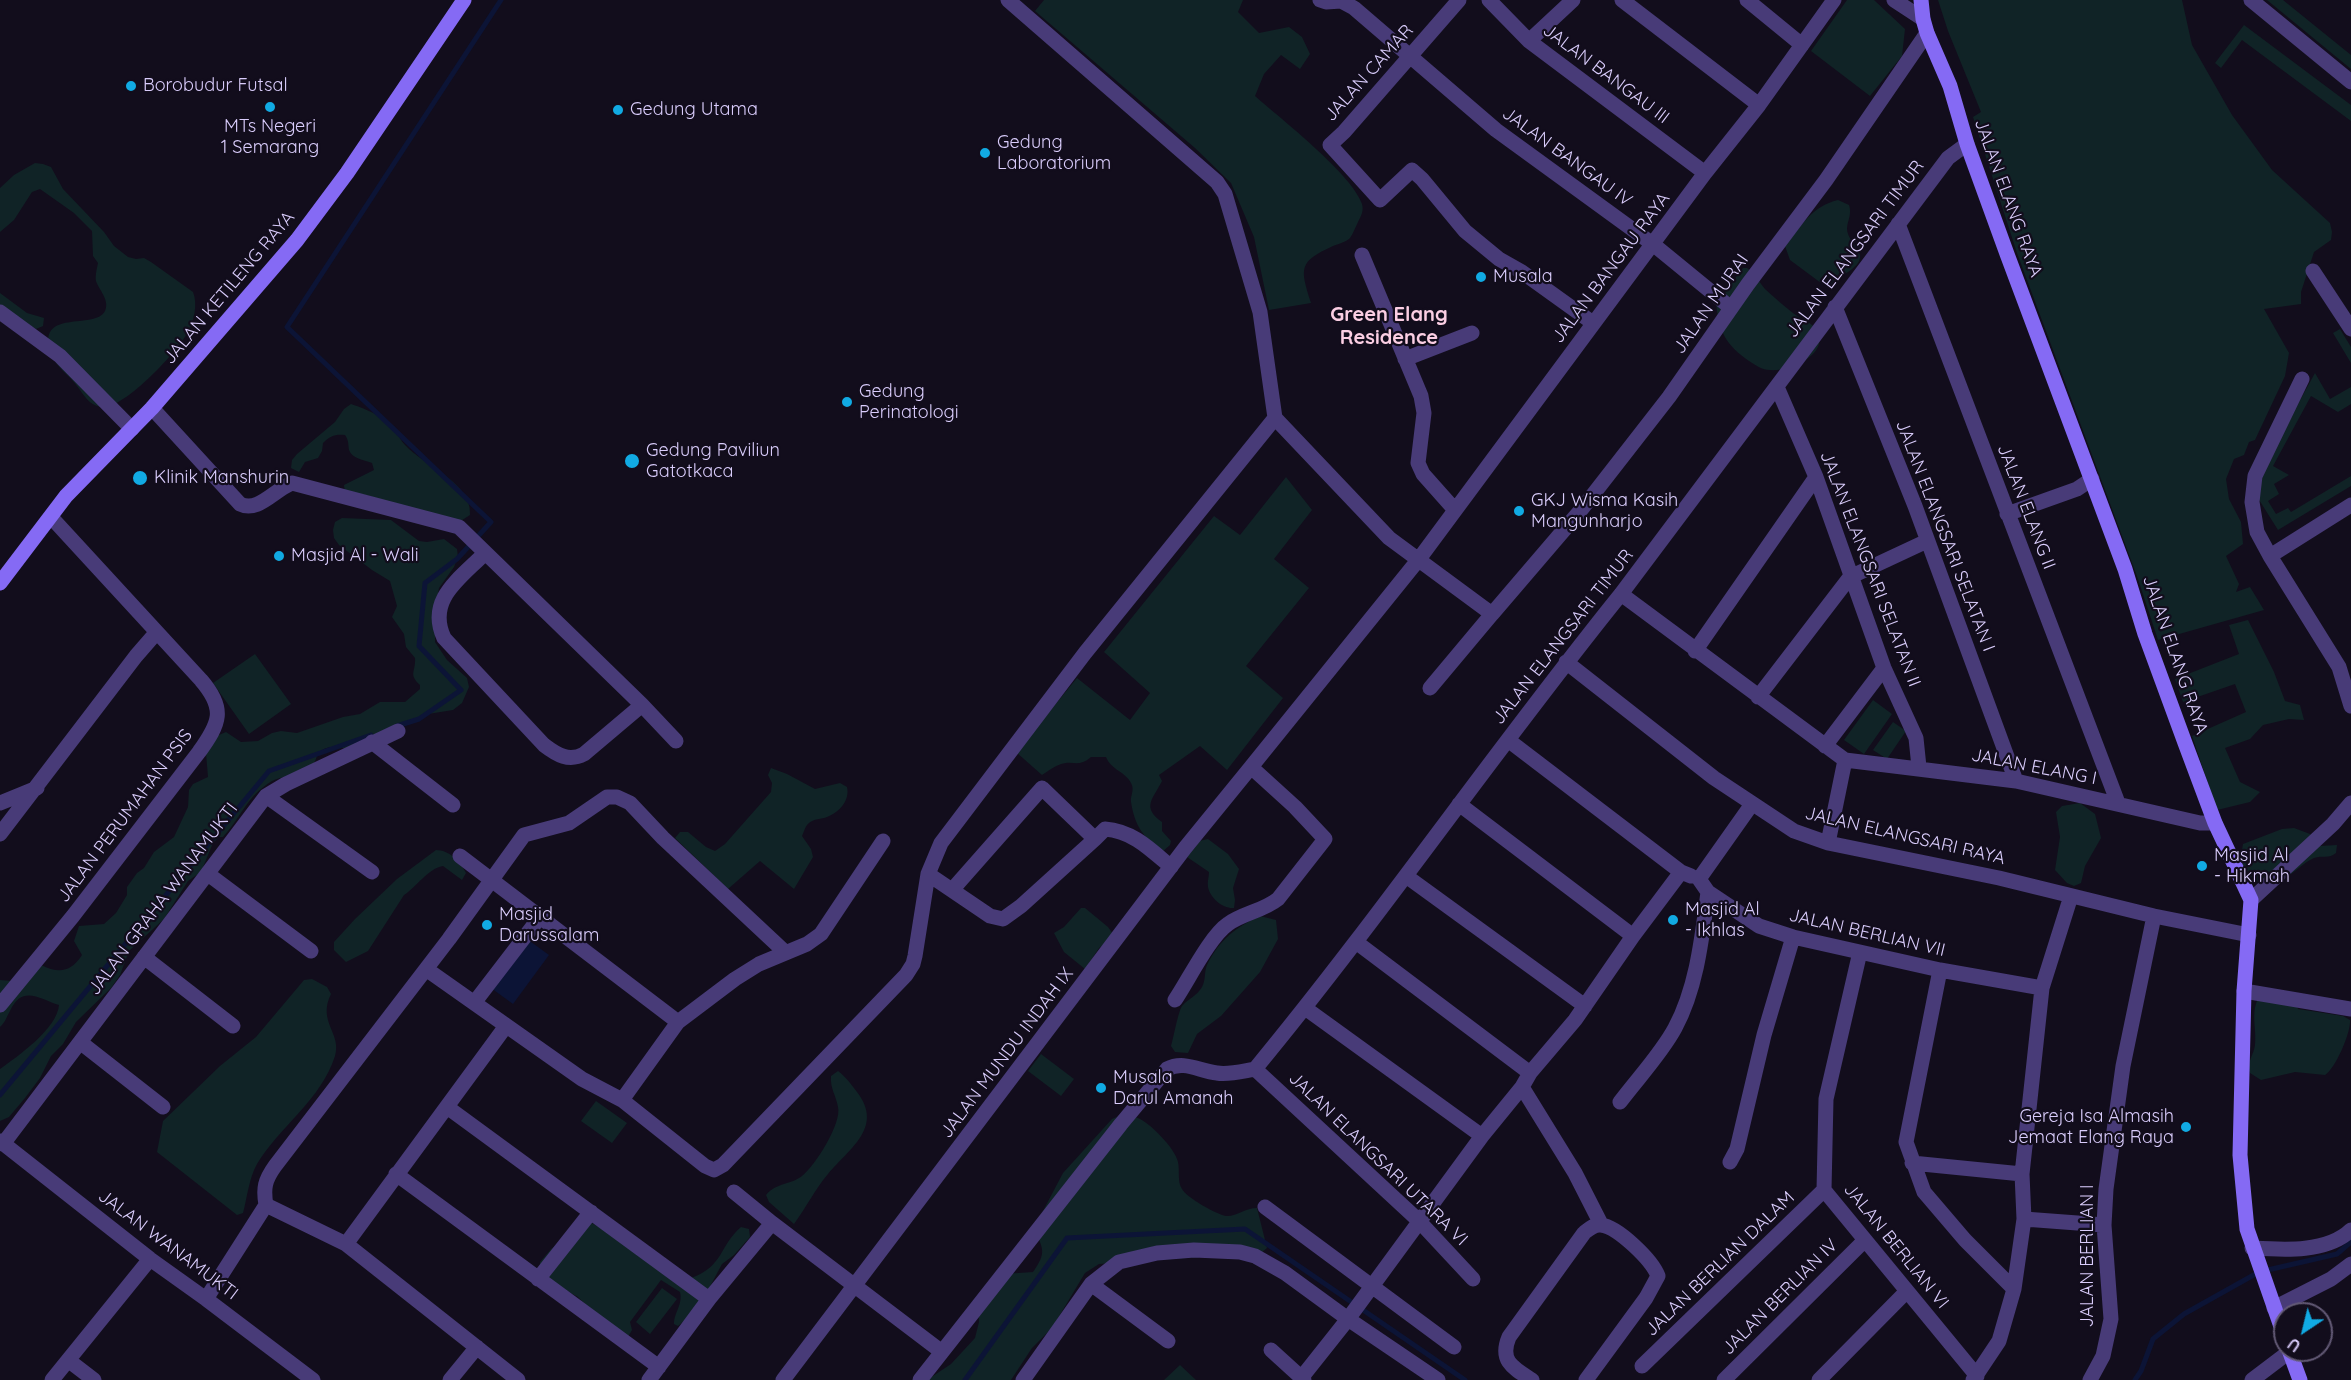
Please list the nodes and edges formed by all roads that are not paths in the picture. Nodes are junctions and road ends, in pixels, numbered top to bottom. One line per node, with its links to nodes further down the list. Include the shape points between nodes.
1 (464, 0): 34 (main road, JALAN KETILENG RAYA, via 297,240)
2 (1008, 0): 35 (street, via 1217,182 1225,194 1260,312)
3 (1320, 0): 16 (street, JALAN BANGAU IV, via 1354,8)
4 (1459, 0): 16 (street, JALAN CAMAR)
5 (1490, 0): 14 (street, JALAN BANGAU III)
6 (1573, 0): 14 (street)
7 (1622, 0): 18 (street)
8 (1748, 0): 15 (street)
9 (1834, 0): 15 (street, JALAN BANGAU RAYA)
10 (1894, 0): 13 (street)
11 (1921, 0): 13 (main road, JALAN ELANG RAYA)
12 (2251, 0): 17 (street)
13 (1925, 26): 19 (main road, JALAN ELANG RAYA, via 1950,86); 26 (street, JALAN MURAI, via 1826,180)
14 (1529, 41): 20 (street, JALAN BANGAU III)
15 (1802, 45): 18 (street, JALAN BANGAU RAYA)
16 (1411, 56): 22 (street, JALAN BANGAU IV, via 1496,129); 28 (street, JALAN CAMAR, via 1330,145 1380,200 1412,170 1465,231)
17 (2351, 82)
18 (1759, 105): 20 (street, JALAN BANGAU RAYA)
19 (1967, 144): 21 (street, JALAN ELANGSARI TIMUR, via 1948,158); 38 (main road, JALAN ELANG RAYA)
20 (1705, 173): 22 (street, JALAN BANGAU RAYA)
21 (1898, 224): 25 (street, JALAN ELANGSARI TIMUR); 41 (street, JALAN ELANG II)
22 (1654, 245): 26 (street, JALAN BANGAU IV); 28 (street, JALAN BANGAU RAYA)
23 (1362, 255): 31 (street)
24 (2313, 271): 29 (street)
25 (1835, 307): 33 (street, JALAN ELANGSARI TIMUR); 43 (street, JALAN ELANGSARI SELATAN I)
26 (1731, 308): 50 (street, JALAN MURAI, via 1669,397 1581,510)
27 (0, 312): 36 (street, via 60,356)
28 (1593, 323): 40 (street, JALAN BANGAU RAYA)
29 (2351, 329)
30 (1472, 333): 31 (street)
31 (1405, 359): 40 (street, via 1424,413 1418,463)
32 (2302, 379): 45 (street, via 2254,476 2252,502 2257,532)
33 (1777, 387): 37 (street, JALAN ELANGSARI SELATAN II); 49 (street, JALAN ELANGSARI TIMUR)
34 (152, 408): 36 (main road, JALAN KETILENG RAYA); 44 (street, via 240,504 254,507 292,483 459,527)
35 (1275, 418): 46 (street, via 1389,538); 88 (street, via 999,764 941,843)
36 (132, 429): 42 (main road, JALAN KETILENG RAYA, via 66,496)
37 (1816, 477): 47 (street, JALAN ELANGSARI SELATAN II); 52 (street)
38 (2092, 479): 41 (street, via 2077,489); 76 (main road, JALAN ELANG RAYA)
39 (2351, 505): 45 (street)
40 (1455, 510): 46 (street, JALAN BANGAU RAYA)
41 (2007, 514): 71 (street, JALAN ELANG II)
42 (51, 517): 48 (main road, JALAN KETILENG RAYA); 51 (street, JALAN PERUMAHAN PSIS)
43 (1927, 541): 47 (street); 67 (street, JALAN ELANGSARI SELATAN I)
44 (481, 549): 57 (street); 57 (street, via 442,597 440,629 444,638 544,745 574,759)
45 (2270, 556): 58 (street, via 2340,667)
46 (1419, 559): 50 (street); 65 (street, JALAN BANGAU RAYA)
47 (1850, 577): 54 (street, JALAN ELANGSARI SELATAN II); 56 (street)
48 (0, 583)
49 (1621, 594): 52 (street); 53 (street, JALAN ELANGSARI TIMUR)
50 (1492, 614): 55 (street, JALAN MURAI)
51 (156, 633): 68 (street); 110 (street, JALAN PERUMAHAN PSIS, via 213,695 217,706 211,735 73,916)
52 (1695, 651): 56 (street)
53 (1566, 662): 60 (street, JALAN ELANGSARI TIMUR); 74 (street, JALAN ELANGSARI RAYA)
54 (1884, 668): 63 (street); 66 (street, JALAN ELANGSARI SELATAN II, via 1916,738)
55 (1430, 688)
56 (1758, 697): 63 (street)
57 (642, 705): 61 (street)
58 (2351, 706)
59 (398, 730): 62 (street, JALAN GRAHA WANAMUKTI)
60 (1508, 740): 73 (street, JALAN ELANGSARI TIMUR); 86 (street, JALAN BERLIAN VII)
61 (676, 741)
62 (372, 742): 69 (street, JALAN GRAHA WANAMUKTI); 75 (street)
63 (1825, 746): 64 (street)
64 (1845, 760): 66 (street, JALAN ELANG I); 82 (street)
65 (1251, 767): 84 (street, JALAN MUNDU INDAH IX); 109 (street, via 1295,807 1324,837 1324,842 1271,905 1225,926)
66 (1919, 767): 67 (street, JALAN ELANG I)
67 (2016, 781): 71 (street, JALAN ELANG I)
68 (37, 788): 70 (street); 79 (street)
69 (266, 796): 85 (street); 87 (street, JALAN GRAHA WANAMUKTI)
70 (0, 803)
71 (2118, 803): 76 (street, JALAN ELANG I, via 2200,823)
72 (2351, 803): 77 (street)
73 (1459, 804): 89 (street, JALAN ELANGSARI TIMUR); 98 (street)
74 (1752, 804): 82 (street, JALAN ELANGSARI RAYA, via 1794,831); 91 (street)
75 (453, 805)
76 (2215, 823): 94 (main road, JALAN ELANG RAYA)
77 (2333, 824): 78 (street); 94 (street)
78 (2351, 826)
79 (0, 834)
80 (1095, 839): 84 (street, via 1106,829 1118,830 1141,842); 92 (street, via 1003,919 990,916); 92 (street, via 1042,788)
81 (883, 841): 103 (street, via 821,934)
82 (1828, 843): 93 (street, JALAN ELANGSARI RAYA)
83 (460, 856): 90 (street)
84 (1172, 867): 151 (street, JALAN MUNDU INDAH IX)
85 (372, 872)
86 (1681, 872): 91 (street, JALAN BERLIAN VII); 98 (street)
87 (207, 874): 101 (street); 104 (street, JALAN GRAHA WANAMUKTI)
88 (928, 874): 92 (street); 122 (street, via 914,964 723,1165 714,1170 705,1166)
89 (1406, 876): 100 (street, JALAN ELANGSARI TIMUR); 112 (street)
90 (492, 880): 96 (street); 103 (street, via 524,835 569,822 607,797 617,797 630,803); 105 (street)
91 (1703, 886): 99 (street, JALAN BERLIAN VII, via 1759,926); 123 (street, via 1701,942 1687,1002 1675,1029)
92 (952, 890)
93 (2071, 896): 95 (street, JALAN ELANGSARI RAYA); 107 (street)
94 (2251, 900): 97 (main road, JALAN ELANG RAYA)
95 (2154, 916): 97 (street, JALAN ELANGSARI RAYA); 141 (street, JALAN BERLIAN I, via 2123,1066)
96 (540, 917): 111 (street); 115 (street)
97 (2249, 935): 108 (main road, JALAN ELANG RAYA)
98 (1633, 936): 112 (street)
99 (1793, 937): 102 (street, JALAN BERLIAN VII); 128 (street, via 1764,1035 1737,1149)
100 (1356, 942): 113 (street, JALAN ELANGSARI TIMUR); 120 (street)
101 (311, 951)
102 (1860, 952): 106 (street, JALAN BERLIAN VII); 132 (street, JALAN BERLIAN VI, via 1826,1099)
103 (786, 953): 115 (street, via 743,974)
104 (144, 957): 116 (street); 118 (street, JALAN GRAHA WANAMUKTI)
105 (426, 969): 111 (street); 134 (street, via 266,1179)
106 (1940, 970): 107 (street, JALAN BERLIAN VII); 129 (street, via 1906,1142)
107 (2042, 988): 131 (street)
108 (2244, 991): 114 (street); 145 (main road, JALAN ELANG RAYA, via 2240,1155 2245,1211)
109 (1175, 1000)
110 (1, 1001)
111 (474, 1003): 117 (street)
112 (1585, 1006): 120 (street)
113 (1305, 1008): 119 (street, JALAN ELANGSARI TIMUR); 126 (street)
114 (2351, 1009)
115 (678, 1022): 122 (street)
116 (233, 1026)
117 (506, 1026): 122 (street, via 582,1079); 125 (street)
118 (80, 1042): 124 (street); 127 (street, JALAN GRAHA WANAMUKTI)
119 (1255, 1069): 138 (street, JALAN ELANGSARI UTARA VI); 163 (street, via 1218,1074 1182,1065 1167,1069)
120 (1530, 1073): 121 (street)
121 (1522, 1087): 126 (street); 140 (street)
122 (622, 1100)
123 (1620, 1102)
124 (163, 1107)
125 (447, 1107): 130 (street); 136 (street)
126 (1482, 1136): 138 (street)
127 (1, 1142): 146 (street, JALAN WANAMUKTI)
128 (1730, 1162)
129 (1912, 1163): 131 (street); 152 (street, via 1924,1192)
130 (396, 1174): 144 (street); 148 (street)
131 (2022, 1174): 137 (street)
132 (1824, 1190): 143 (street, JALAN BERLIAN VI); 167 (street, JALAN BERLIAN DALAM)
133 (734, 1192): 139 (street)
134 (266, 1205): 144 (street); 154 (street)
135 (1265, 1208): 156 (street)
136 (591, 1212): 148 (street); 155 (street)
137 (2024, 1219): 141 (street); 152 (street)
138 (1418, 1220): 149 (street, JALAN ELANGSARI UTARA VI); 156 (street)
139 (772, 1223): 151 (street); 155 (street)
140 (1601, 1224): 180 (street, via 1584,1233 1509,1337 1505,1355 1513,1367); 181 (street, via 1645,1255 1658,1276)
141 (2104, 1225): 184 (street, JALAN BERLIAN I, via 2111,1319 2103,1356)
142 (2351, 1230): 145 (street, via 2342,1239 2320,1246)
143 (1864, 1241): 153 (street, JALAN BERLIAN VI); 182 (street, JALAN BERLIAN IV)
144 (346, 1244): 160 (street)
145 (2255, 1254): 158 (main road, JALAN ELANG RAYA)
146 (150, 1259): 154 (street, JALAN WANAMUKTI); 164 (street)
147 (2351, 1264): 157 (street)
148 (538, 1279): 168 (street)
149 (1473, 1279)
150 (1091, 1284): 156 (street, via 1119,1262 1157,1253 1240,1252); 159 (street); 170 (street)
151 (856, 1286): 163 (street); 177 (street, JALAN MUNDU INDAH IX)
152 (2014, 1289): 169 (street, via 1999,1341)
153 (1907, 1291): 169 (street, JALAN BERLIAN VI); 183 (street)
154 (206, 1299): 174 (street, JALAN WANAMUKTI)
155 (710, 1299): 168 (street)
156 (1359, 1302): 161 (street); 171 (street); 179 (street)
157 (2286, 1302)
158 (2273, 1305)
159 (1168, 1341)
160 (477, 1347): 175 (street); 176 (street)
161 (1454, 1347)
162 (1271, 1350): 171 (street)
163 (942, 1352): 178 (street)
164 (68, 1360): 172 (street); 173 (street)
165 (2273, 1361): 185 (street)
166 (2293, 1362): 186 (main road, JALAN ELANG RAYA)
167 (1642, 1365)
168 (654, 1374)
169 (1975, 1378)
170 (1026, 1379)
171 (1303, 1379)
172 (52, 1380)
173 (94, 1380)
174 (313, 1380)
175 (450, 1380)
176 (518, 1380)
177 (783, 1380)
178 (920, 1380)
179 (1438, 1380)
180 (1532, 1380)
181 (1586, 1380)
182 (1724, 1380)
183 (1819, 1380)
184 (2090, 1380)
185 (2252, 1380)
186 (2300, 1380)

